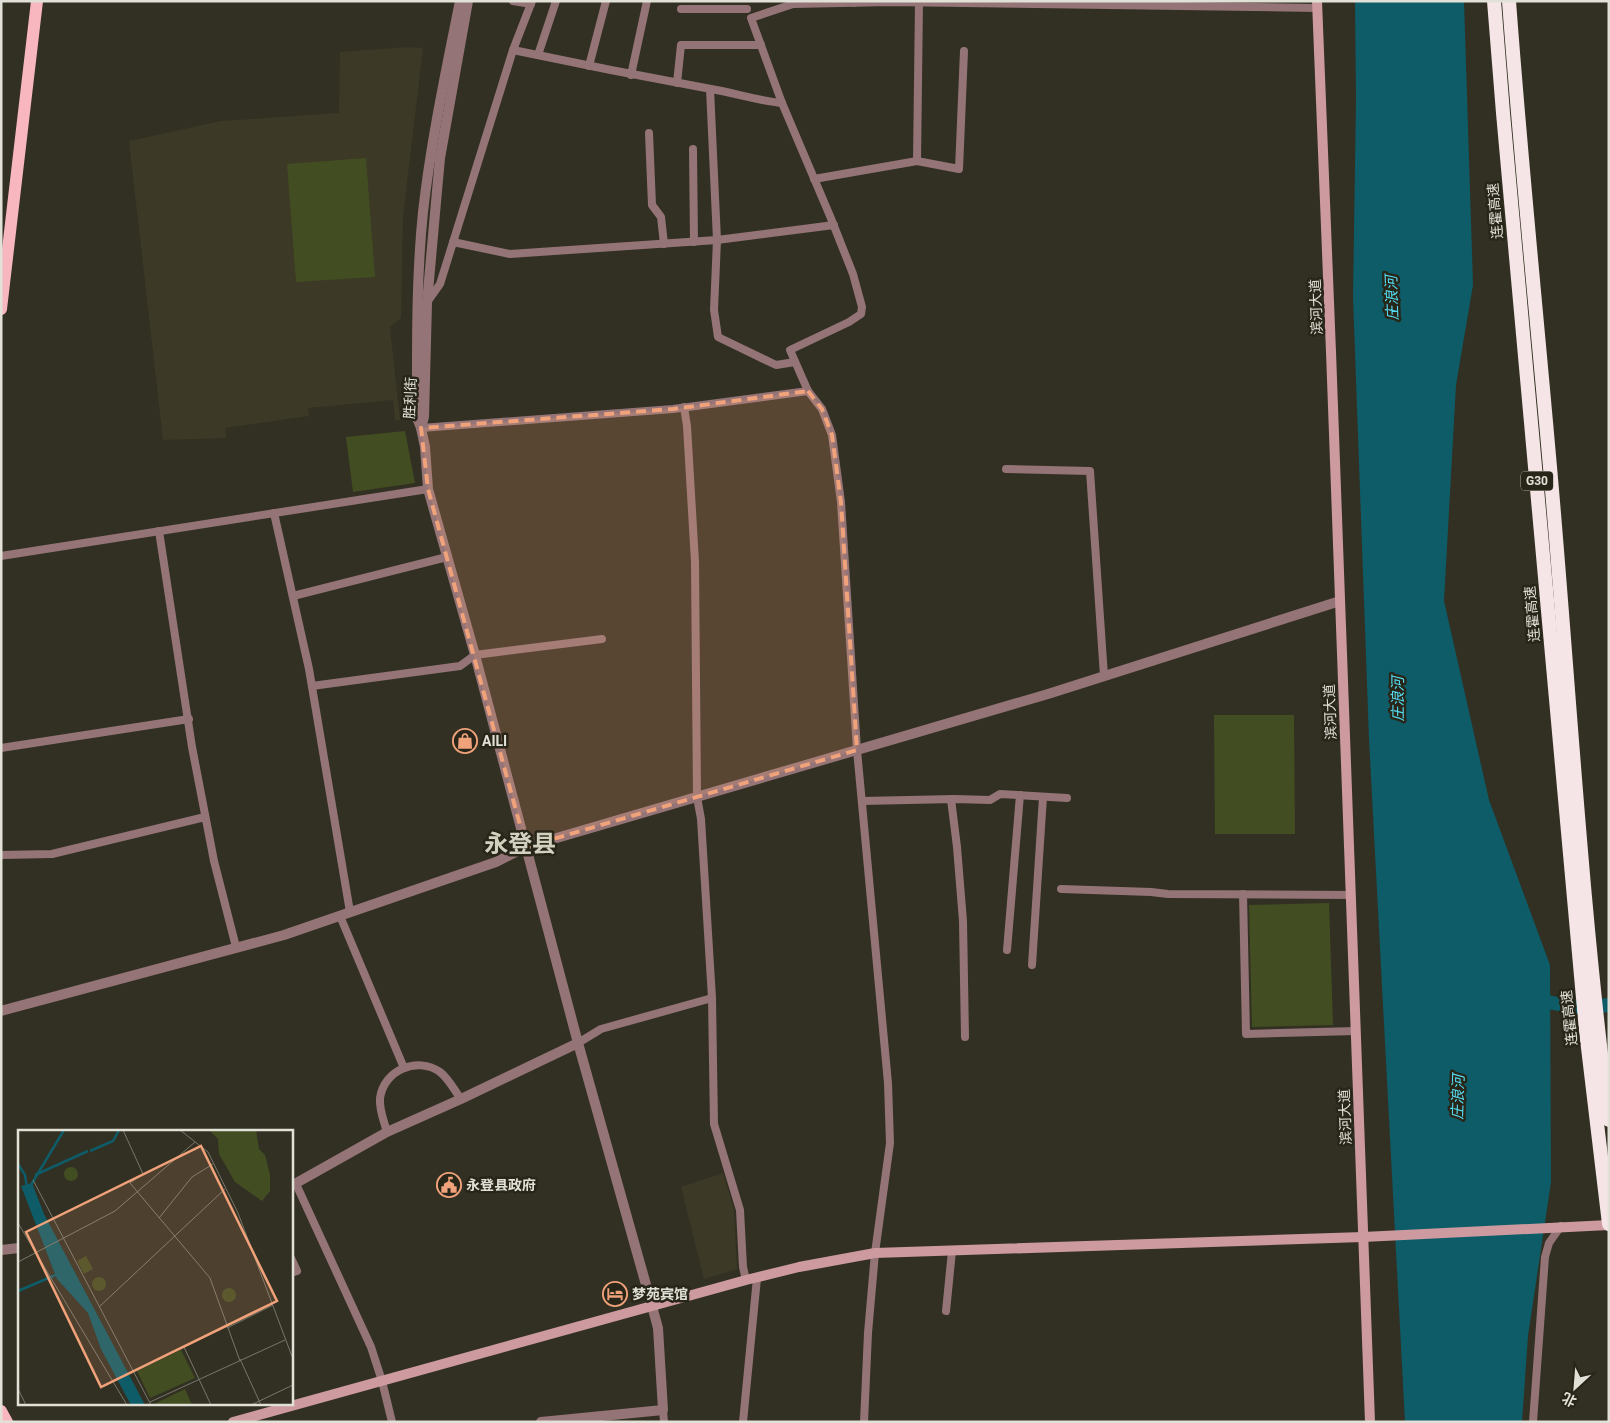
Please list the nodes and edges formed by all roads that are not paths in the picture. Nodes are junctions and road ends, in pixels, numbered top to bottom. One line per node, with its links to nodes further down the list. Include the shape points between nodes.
1 (37, 1): 37 (main road)
2 (460, 1): 41 (street, 胜利街, via 423,212 417,302 417,418)
3 (468, 1): 36 (street, 胜利街, via 440,158)
4 (513, 1): 13 (street)
5 (556, 1): 21 (street)
6 (606, 1): 22 (street)
7 (647, 1): 23 (street)
8 (743, 1): 16 (street)
9 (1494, 1): 72 (highway, 连霍高速 / G30, via 1502,113)
10 (1509, 1): 72 (highway, 连霍高速 / G30, via 1553,500)
11 (854, 2): 12 (street); 17 (street, via 793,4)
12 (919, 2): 14 (street); 29 (street)
13 (531, 3): 19 (street)
14 (1317, 4): 49 (main road, 滨河大道)
15 (681, 9): 16 (street)
16 (747, 9): 17 (street)
17 (751, 18): 18 (street)
18 (761, 45): 24 (street, via 680,45); 26 (street)
19 (513, 50): 21 (street); 33 (street)
20 (964, 51): 29 (street, via 959,169)
21 (538, 56): 22 (street)
22 (589, 66): 23 (street)
23 (630, 75): 24 (street)
24 (676, 83): 25 (street)
25 (710, 89): 26 (street); 32 (street)
26 (782, 103): 30 (street)
27 (649, 133): 35 (street, via 652,205 662,217)
28 (693, 149): 34 (street)
29 (916, 161): 30 (street)
30 (814, 179): 31 (street)
31 (834, 225): 32 (street); 38 (street, via 855,282 861,314 790,350)
32 (717, 240): 34 (street); 38 (street, via 714,310 718,337 776,365)
33 (453, 242): 35 (street, via 510,254); 36 (street, via 440,284)
34 (694, 242): 35 (street)
35 (664, 244)
36 (427, 303): 41 (street, 胜利街)
37 (1, 309)
38 (795, 362): 39 (street)
39 (808, 391): 40 (street); 56 (street, via 822,409 832,435 841,502)
40 (684, 408): 41 (street); 58 (street, via 695,562)
41 (421, 428): 43 (street)
42 (1006, 469): 52 (street, via 1090,471)
43 (428, 489): 44 (street); 47 (street)
44 (274, 513): 45 (street); 48 (street)
45 (159, 531): 46 (street); 54 (street)
46 (1, 556)
47 (447, 557): 48 (street); 51 (street)
48 (293, 596): 53 (street)
49 (1340, 601): 52 (street); 68 (main road, 滨河大道)
50 (602, 639): 51 (street)
51 (475, 656): 53 (street, via 460,666); 64 (street)
52 (1104, 676): 56 (street)
53 (312, 686): 69 (street)
54 (188, 719): 55 (street); 63 (street)
55 (1, 748)
56 (857, 750): 58 (street); 62 (street)
57 (1020, 795): 59 (street); 61 (street, via 1000,794 990,800); 71 (street)
58 (697, 796): 64 (street); 74 (street)
59 (1043, 797): 60 (street); 73 (street)
60 (1067, 798)
61 (951, 799): 62 (street); 78 (street, via 963,921)
62 (862, 801): 91 (street, via 888,1082 890,1143)
63 (206, 817): 65 (street, via 52,854); 70 (street)
64 (526, 847): 69 (street, via 496,862); 79 (street)
65 (1, 855)
66 (1061, 889): 67 (street)
67 (1243, 894): 68 (street); 76 (street, via 1246,1034)
68 (1351, 895): 76 (main road, 滨河大道)
69 (345, 914): 70 (street); 80 (street)
70 (236, 947): 75 (street)
71 (1007, 950)
72 (1585, 960): 77 (highway, 连霍高速 / G30)
73 (1032, 966)
74 (712, 998): 79 (street, via 601,1029); 94 (street, via 714,1124 740,1210 743,1267)
75 (1, 1011)
76 (1356, 1031): 87 (main road, 滨河大道)
77 (1592, 1031): 82 (highway, 连霍高速 / G30); 85 (highway, 连霍高速 / G30)
78 (965, 1037)
79 (578, 1043): 81 (street); 95 (street)
80 (404, 1068): 81 (street, via 416,1065 435,1070 445,1077); 83 (street, via 389,1078 381,1094 381,1111)
81 (461, 1099): 83 (street)
82 (1609, 1120)
83 (387, 1132): 84 (street)
84 (293, 1185): 97 (street, via 370,1347)
85 (1609, 1224): 86 (main road)
86 (1561, 1226): 87 (main road); 110 (street, via 1549,1242 1545,1257)
87 (1363, 1237): 90 (main road); 109 (main road, 滨河大道)
88 (18, 1248): 89 (street)
89 (1, 1250)
90 (952, 1251): 91 (main road); 96 (street)
91 (875, 1254): 94 (main road); 108 (street)
92 (292, 1260): 93 (street, via 297,1271)
93 (292, 1273)
94 (752, 1279): 95 (main road); 107 (street)
95 (652, 1306): 97 (main road); 100 (street, via 658,1328)
96 (946, 1310)
97 (382, 1380): 98 (main road); 104 (street)
98 (292, 1405)
99 (290, 1406): 103 (main road)
100 (663, 1410): 105 (street); 106 (street)
101 (1, 1411): 102 (main road)
102 (7, 1422)
103 (233, 1422)
104 (392, 1422)
105 (540, 1422)
106 (664, 1422)
107 (743, 1422)
108 (864, 1422)
109 (1370, 1422)
110 (1533, 1422)

